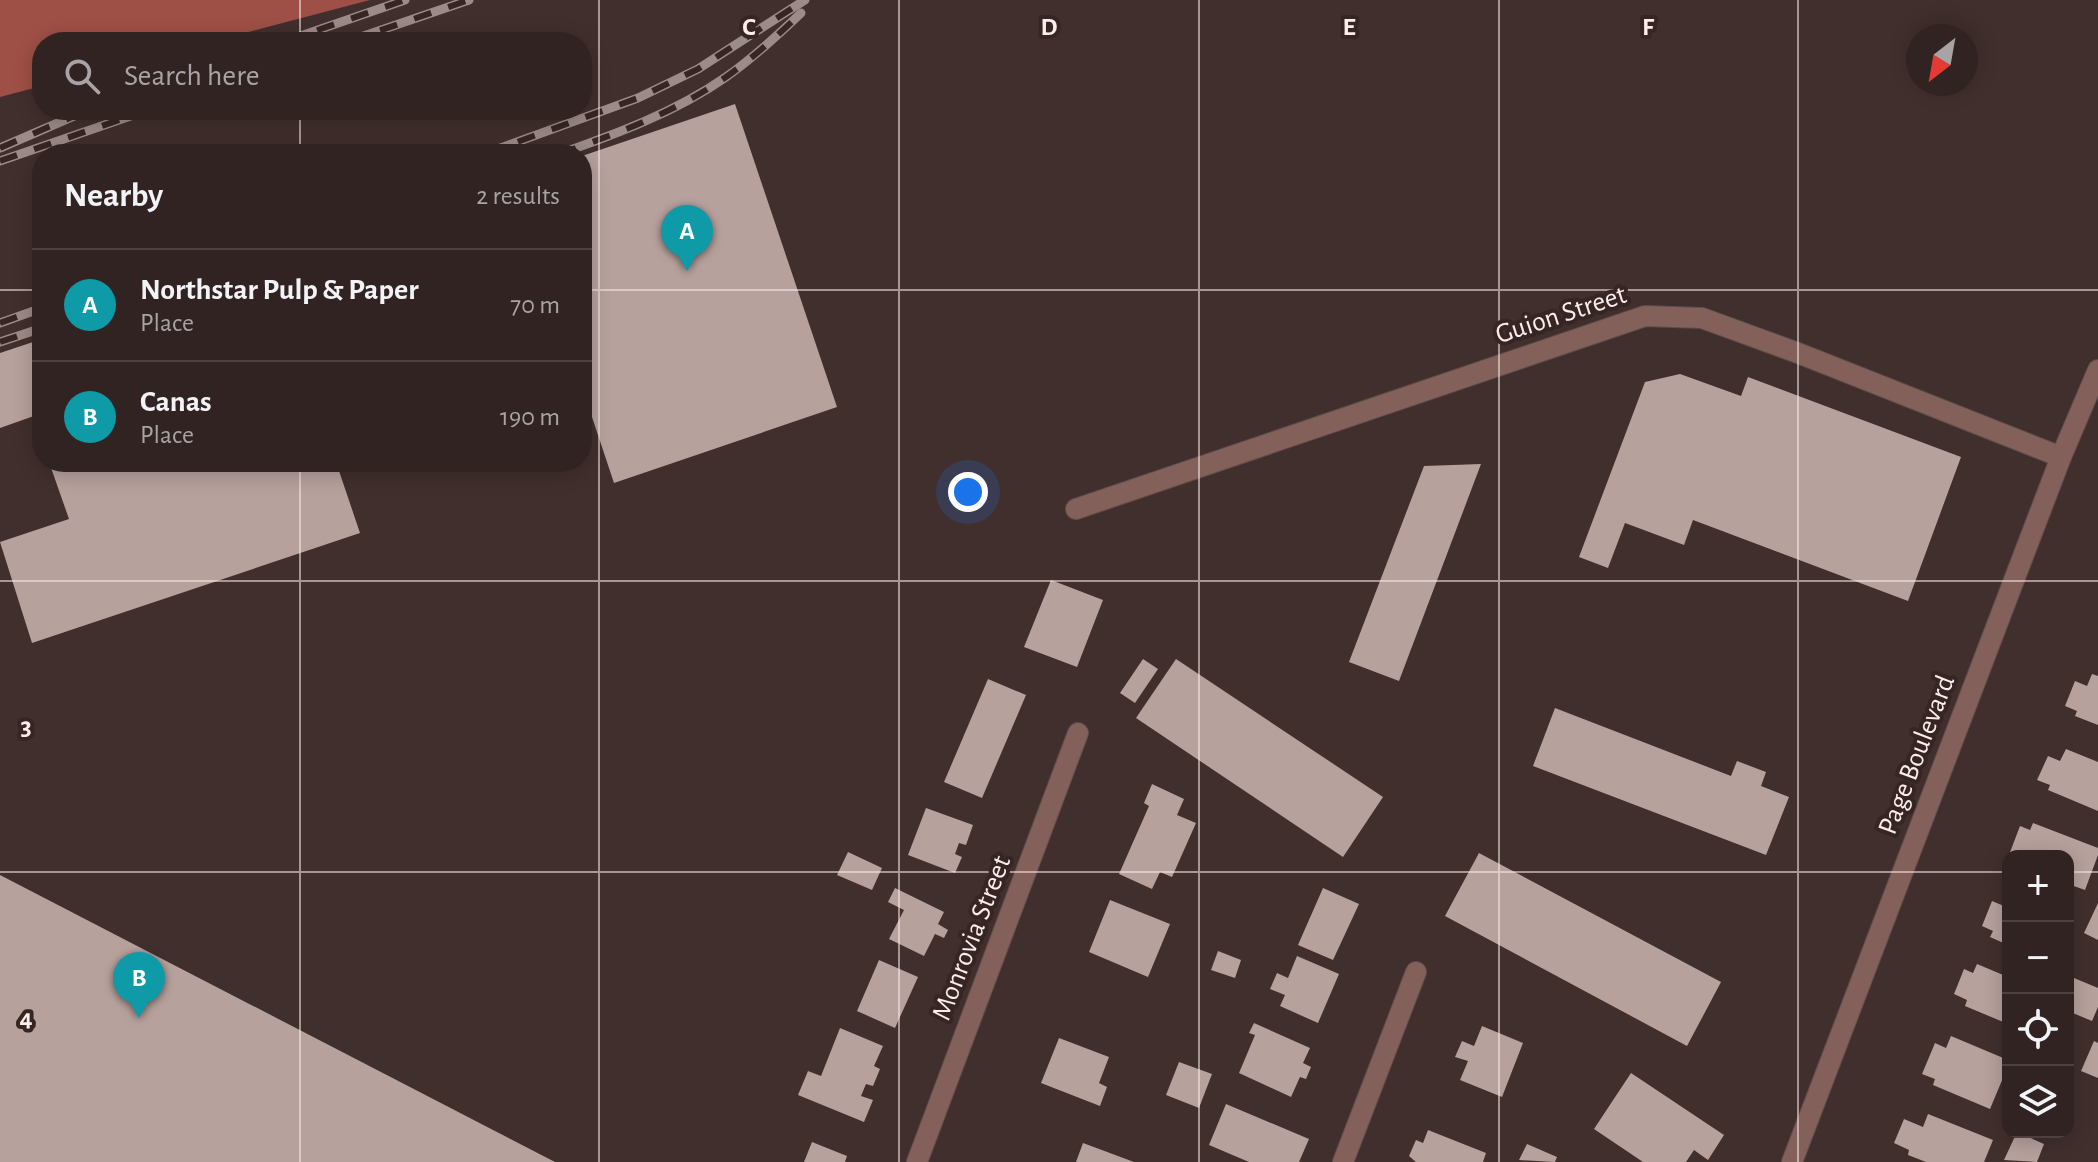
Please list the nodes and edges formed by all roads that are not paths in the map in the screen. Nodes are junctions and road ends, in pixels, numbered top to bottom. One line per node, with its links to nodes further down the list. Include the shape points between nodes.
1 (2098, 370): 2 (street, Page Boulevard)
2 (2061, 457): 3 (street, Guion Street, via 1702,318 1645,316); 8 (street, Page Boulevard)
3 (1076, 509)
4 (1078, 733): 6 (street, Monrovia Street)
5 (1416, 972): 7 (street)
6 (917, 1162)
7 (1343, 1162)
8 (1792, 1162)

